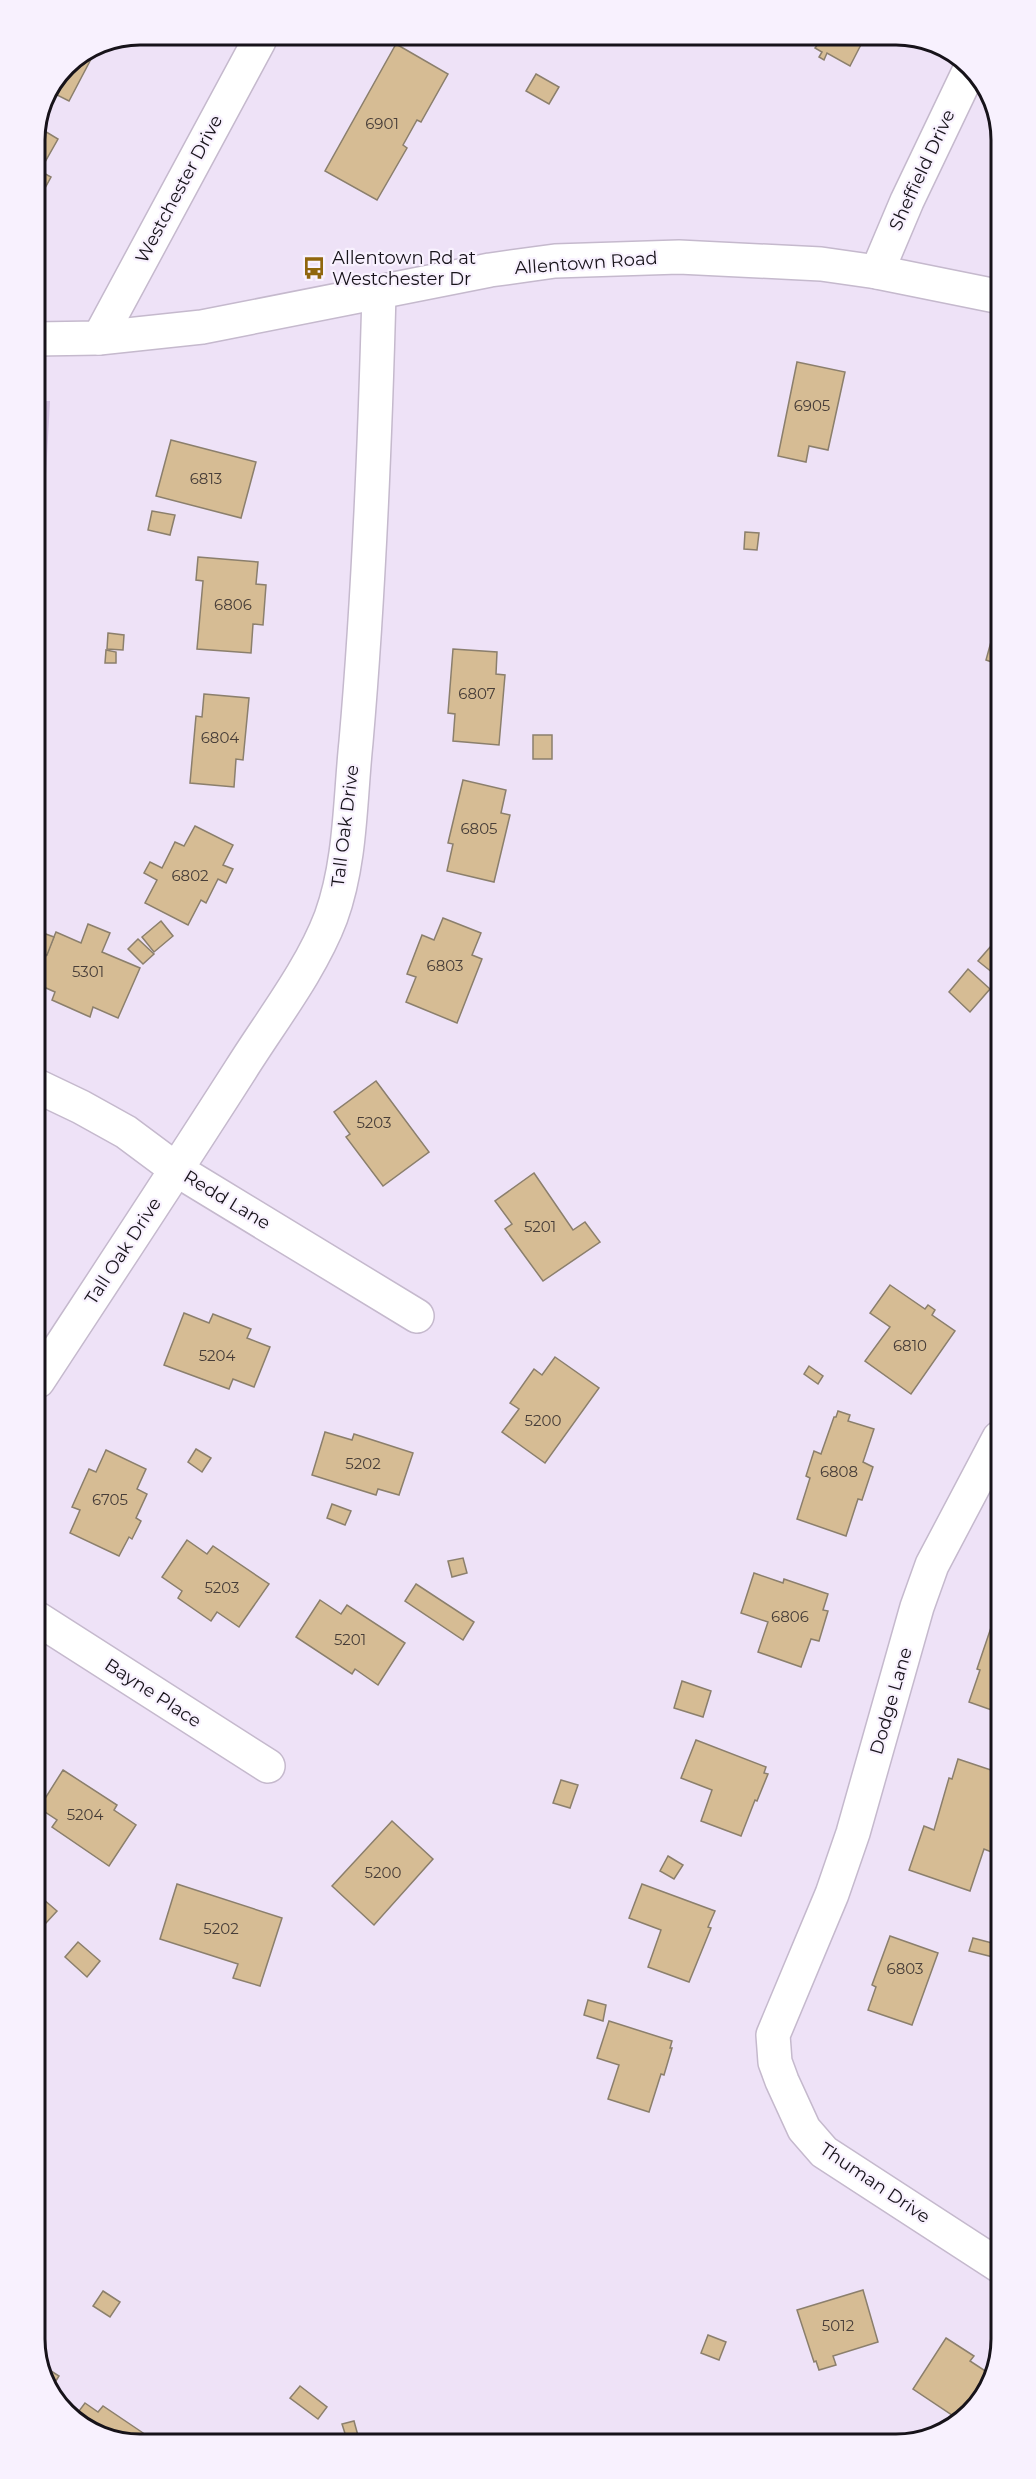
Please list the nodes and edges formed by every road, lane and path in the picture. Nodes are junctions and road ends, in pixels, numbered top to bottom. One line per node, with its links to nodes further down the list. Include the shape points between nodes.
1 (257, 45): 6 (street, Westchester Drive)
2 (966, 77): 3 (street, Sheffield Drive)
3 (877, 272): 4 (street, Allentown Road, via 821,264 679,257 555,261); 5 (street, Allentown Road)
4 (379, 293): 6 (street, Allentown Road, via 202,327); 9 (street, Tall Oak Drive, via 361,679 339,889 303,972)
5 (991, 295)
6 (99, 338): 7 (street, Allentown Road)
7 (45, 339)
8 (45, 1090): 9 (street, Redd Lane, via 126,1132)
9 (177, 1170): 10 (street, Redd Lane); 11 (street, Tall Oak Drive)
10 (417, 1316)
11 (45, 1370)
12 (991, 1452): 15 (street, Dodge Lane, via 917,1606 853,1833)
13 (45, 1623): 14 (street, Bayne Place)
14 (268, 1766)
15 (799, 1970): 16 (street, Thuman Drive, via 773,2035 775,2062 804,2128 824,2152)
16 (991, 2260)

